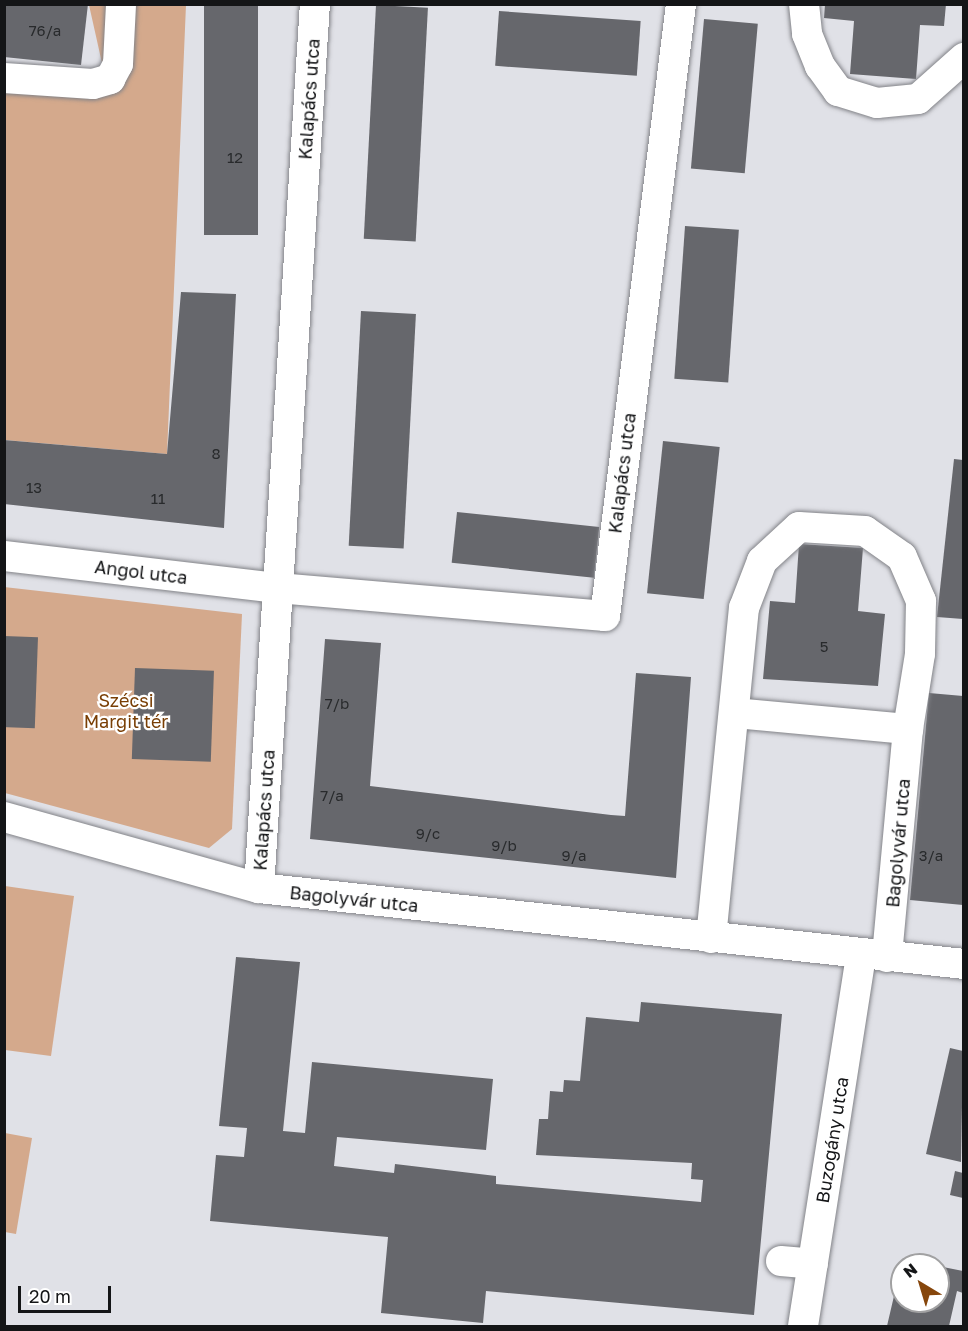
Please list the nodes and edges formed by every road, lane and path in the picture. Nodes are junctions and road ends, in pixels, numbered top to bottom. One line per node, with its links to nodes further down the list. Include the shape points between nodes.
1 (121, 4): 6 (street, via 118,63 110,79 93,84)
2 (315, 4): 8 (street, Kalapács utca)
3 (681, 4): 8 (street, Kalapács utca, via 605,616)
4 (804, 4): 5 (street, via 807,34 820,66 838,91 877,104 918,99)
5 (963, 58)
6 (4, 78)
7 (4, 556): 8 (street, Angol utca)
8 (278, 588): 12 (street, Kalapács utca)
9 (735, 713): 10 (street); 10 (street, Bagolyvár utca, via 744,608 762,561 799,526 865,531 902,557 921,601 920,654); 13 (street, Bagolyvár utca)
10 (908, 729): 14 (street, Bagolyvár utca)
11 (4, 817): 12 (street, Bagolyvár utca)
12 (259, 888): 13 (street, Bagolyvár utca)
13 (711, 938): 14 (street, Bagolyvár utca)
14 (874, 956): 15 (street, Bagolyvár utca); 17 (street, Buzogány utca)
15 (963, 964)
16 (781, 1262): 17 (street)
17 (813, 1264): 18 (street, Buzogány utca)
18 (803, 1326)

